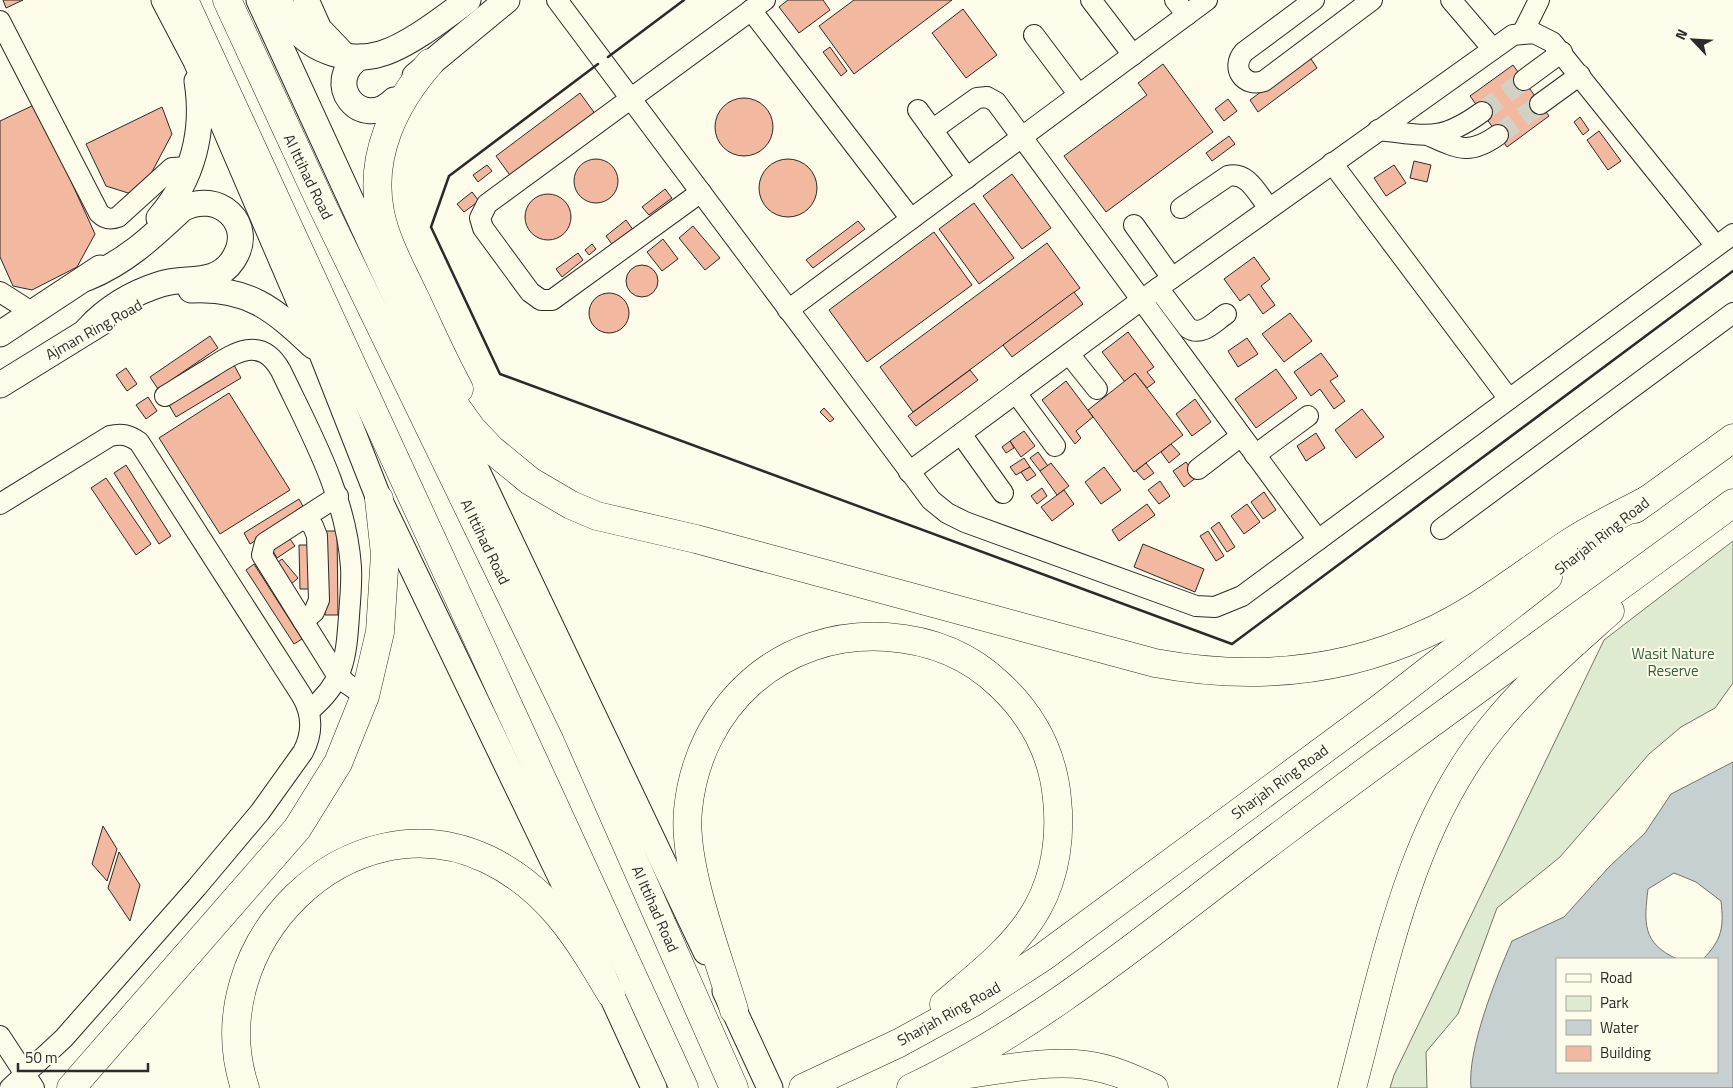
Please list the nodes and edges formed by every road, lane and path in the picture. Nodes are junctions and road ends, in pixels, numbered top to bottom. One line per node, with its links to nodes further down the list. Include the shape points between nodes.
1 (164, 0): 25 (main road)
2 (184, 0): 102 (highway)
3 (227, 0): 103 (highway, Al Ittihad Road, via 320,201 576,730)
4 (259, 0): 49 (main road)
5 (279, 0): 24 (main road, via 294,28 306,39 329,52)
6 (306, 0): 24 (main road, via 325,37)
7 (468, 0): 24 (main road, via 391,50)
8 (507, 0): 26 (main road)
9 (556, 0): 30 (street)
10 (1091, 0): 23 (street)
11 (1207, 0): 17 (street)
12 (1314, 0): 13 (street, via 1244,52 1238,70 1246,80 1252,83 1264,81)
13 (1372, 0)
14 (1451, 0): 21 (street)
15 (1539, 0): 19 (street)
16 (758, 5): 30 (street); 46 (street)
17 (1181, 8): 23 (street)
18 (0, 21): 41 (street, via 98,213 103,217 118,217 172,168)
19 (1523, 32): 21 (street); 22 (street, via 1543,36)
20 (1034, 35): 29 (street)
21 (1492, 48): 36 (street)
22 (1562, 52): 27 (street); 28 (street)
23 (1133, 55): 29 (street)
24 (354, 57): 31 (main road, via 344,76 343,85 349,101 356,107 372,111 388,106)
25 (196, 61): 41 (main road, via 199,130); 61 (main road)
26 (430, 63): 31 (main road); 85 (highway, via 402,98 387,131 380,157 380,211 394,254 464,397 493,434 548,476 587,498)
27 (1580, 75): 32 (street); 50 (street)
28 (1524, 80)
29 (1079, 95): 39 (street)
30 (631, 99): 43 (street); 43 (street, via 483,208 480,218 483,228 530,292 541,300 557,298)
31 (394, 100): 49 (main road, via 371,152 367,192)
32 (1540, 104)
33 (918, 110): 35 (street)
34 (1482, 112): 38 (street, via 1453,131)
35 (932, 130): 39 (street, via 978,98 987,97 996,102); 42 (street)
36 (1378, 130): 38 (street); 40 (street)
37 (1498, 134): 38 (street, via 1480,146 1466,149)
38 (1430, 136)
39 (1021, 138): 42 (street); 54 (street)
40 (1332, 163): 45 (street); 68 (street)
41 (190, 167): 51 (main road, via 175,198 154,224)
42 (967, 178): 46 (street)
43 (701, 192): 55 (street)
44 (1181, 208): 45 (street, via 1233,174 1247,180)
45 (1269, 208): 52 (street)
46 (911, 219): 55 (street)
47 (1134, 226): 52 (street)
48 (1733, 234): 50 (street)
49 (369, 240): 63 (main road)
50 (1716, 246): 68 (street)
51 (87, 278): 56 (main road); 59 (main road, via 133,254 190,204 199,202 226,209 240,232 238,250 224,271 205,279 179,280 146,289 102,314)
52 (1165, 283): 54 (street); 58 (street, via 1192,331 1202,331)
53 (0, 292): 56 (street)
54 (1140, 301): 62 (street); 71 (street)
55 (788, 310): 76 (street)
56 (33, 312): 60 (main road)
57 (1733, 313): 84 (street)
58 (1226, 314)
59 (87, 330): 61 (main road, Ajman Ring Road, via 129,308 162,296 192,290 224,291 270,308); 64 (main road, Ajman Ring Road)
60 (0, 334)
61 (322, 354): 79 (main road)
62 (1069, 354): 65 (street); 66 (street)
63 (428, 368): 85 (highway, via 472,430 530,481 597,516); 94 (main road)
64 (0, 384)
65 (1097, 389)
66 (1016, 393): 70 (street); 73 (street)
67 (166, 396): 78 (street, via 234,353 252,349 270,356 281,371)
68 (1509, 399): 86 (street)
69 (1308, 416): 74 (street)
70 (961, 434): 76 (street); 77 (street)
71 (1241, 436): 74 (street); 75 (street)
72 (1733, 438): 80 (highway, Sharjah Ring Road)
73 (1056, 446)
74 (1255, 455): 86 (street)
75 (1198, 469)
76 (909, 472): 86 (street, via 931,500 955,518 1196,606 1215,607 1234,601)
77 (1003, 493)
78 (338, 496): 83 (street); 88 (street, via 351,569)
79 (380, 499): 91 (highway, via 385,554 384,593); 93 (main road, via 578,913)
80 (1649, 499): 85 (highway, via 1580,536 1462,615 1426,634 1389,650 1350,661 1270,673 1211,672 1155,663); 96 (highway, Sharjah Ring Road, via 1379,709 1043,957 972,1003)
81 (0, 504): 92 (street, via 110,436 125,434 133,437)
82 (1730, 506): 97 (highway, via 1405,742 1082,983 999,1038); 107 (highway, via 1536,679 1493,725 1458,777 1430,832 1394,927)
83 (304, 518): 87 (street, via 318,536 319,600 314,612); 87 (street, via 265,543 262,550 264,559)
84 (1441, 530)
85 (696, 538)
86 (1318, 540)
87 (303, 621): 89 (street)
88 (348, 637): 89 (street); 90 (street)
89 (320, 648): 90 (street)
90 (342, 669): 91 (street); 92 (street, via 329,692)
91 (369, 684): 99 (highway, via 338,763 297,829)
92 (310, 711): 98 (street, via 310,732 303,752 260,812)
93 (611, 994): 100 (highway, via 577,937 552,906 516,876 487,859 452,847 416,844 381,849 349,860 300,892 272,922 255,950 242,986 236,1031 240,1073); 101 (main road)
94 (734, 1010): 96 (highway, via 688,843 688,811 704,745 720,716 742,690 767,669 796,652 836,640 871,636 911,639 950,651 985,671 1018,701 1041,736 1055,778 1060,821 1054,865 1038,907 1014,941); 104 (main road)
95 (0, 1036): 98 (street)
96 (899, 1042): 105 (highway, Sharjah Ring Road)
97 (921, 1083): 106 (highway, via 1041,1065 1084,1065 1124,1074)
98 (23, 1084)
99 (71, 1088)
100 (246, 1088)
101 (654, 1088)
102 (684, 1088)
103 (734, 1088)
104 (770, 1088)
105 (803, 1088)
106 (1154, 1088)
107 (1352, 1088)

